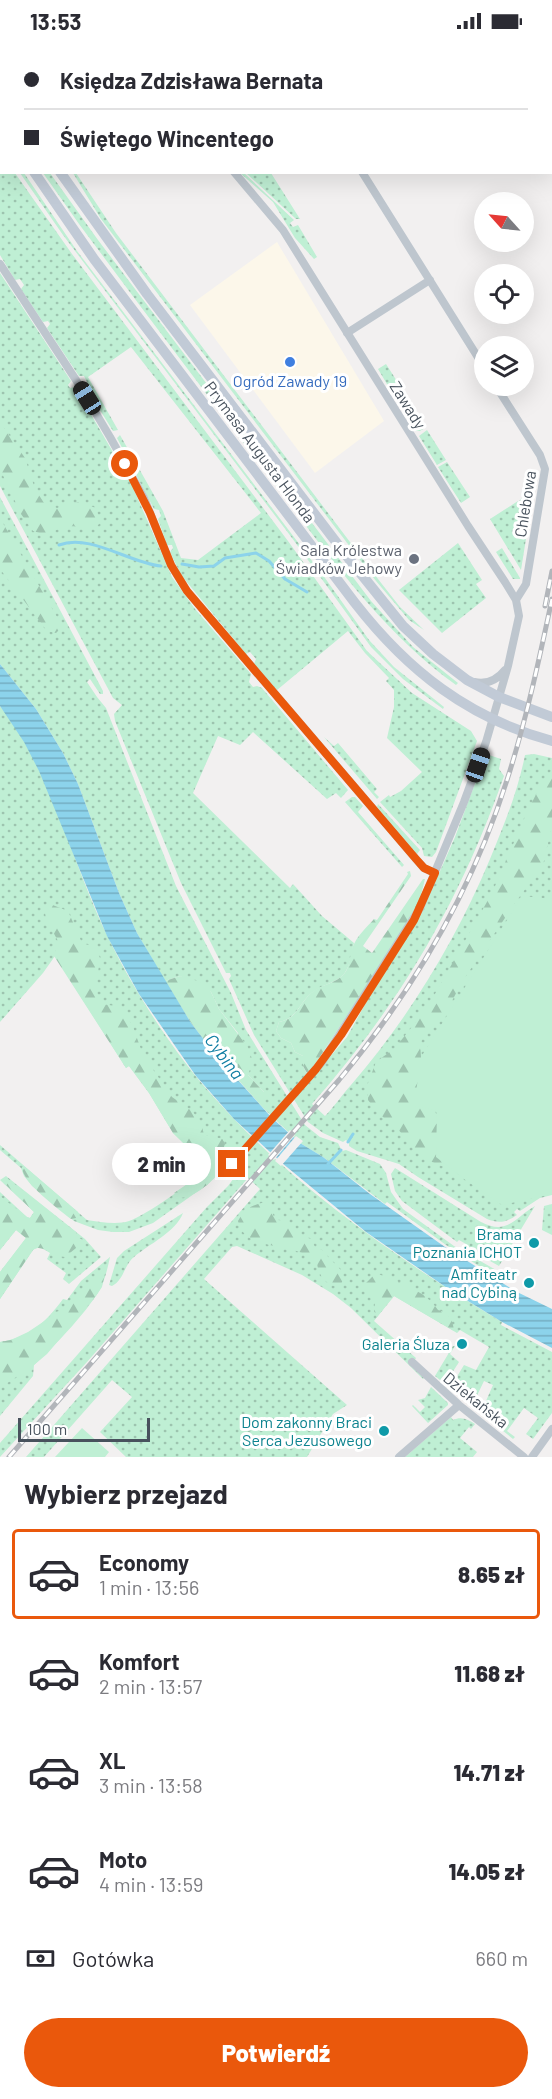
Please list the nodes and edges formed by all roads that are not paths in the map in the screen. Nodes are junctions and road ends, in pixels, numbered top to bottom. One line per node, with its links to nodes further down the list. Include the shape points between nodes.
1 (35, 174): 15 (main road, Prymasa Augusta Hlonda, via 94,259 372,625 425,677)
2 (61, 174): 12 (main road, Prymasa Augusta Hlonda, via 147,294 382,601 422,645)
3 (236, 174): 7 (street, Zawady, via 283,230)
4 (366, 174): 6 (street)
5 (0, 264): 17 (street, via 102,422 144,498 171,565 187,591 416,859)
6 (430, 280): 7 (street); 8 (street)
7 (347, 333): 10 (street, Zawady)
8 (474, 351)
9 (502, 396): 10 (street, Chlebowa, via 545,468 526,584)
10 (516, 600): 11 (street, via 518,621)
11 (508, 666): 12 (street, via 490,681); 13 (street)
12 (467, 680): 13 (main road, Prymasa Augusta Hlonda)
13 (499, 697): 14 (main road, Prymasa Augusta Hlonda); 15 (street)
14 (552, 717)
15 (492, 720): 16 (main road, Prymasa Augusta Hlonda); 17 (street, via 474,777)
16 (552, 741)
17 (435, 873): 18 (street, via 414,920 341,1035)
18 (232, 1164)
19 (412, 1362): 20 (street, Dziekańska)
20 (459, 1405): 22 (street); 23 (street, Dziekańska)
21 (552, 1429): 24 (street)
22 (399, 1457)
23 (524, 1457)
24 (532, 1457)

